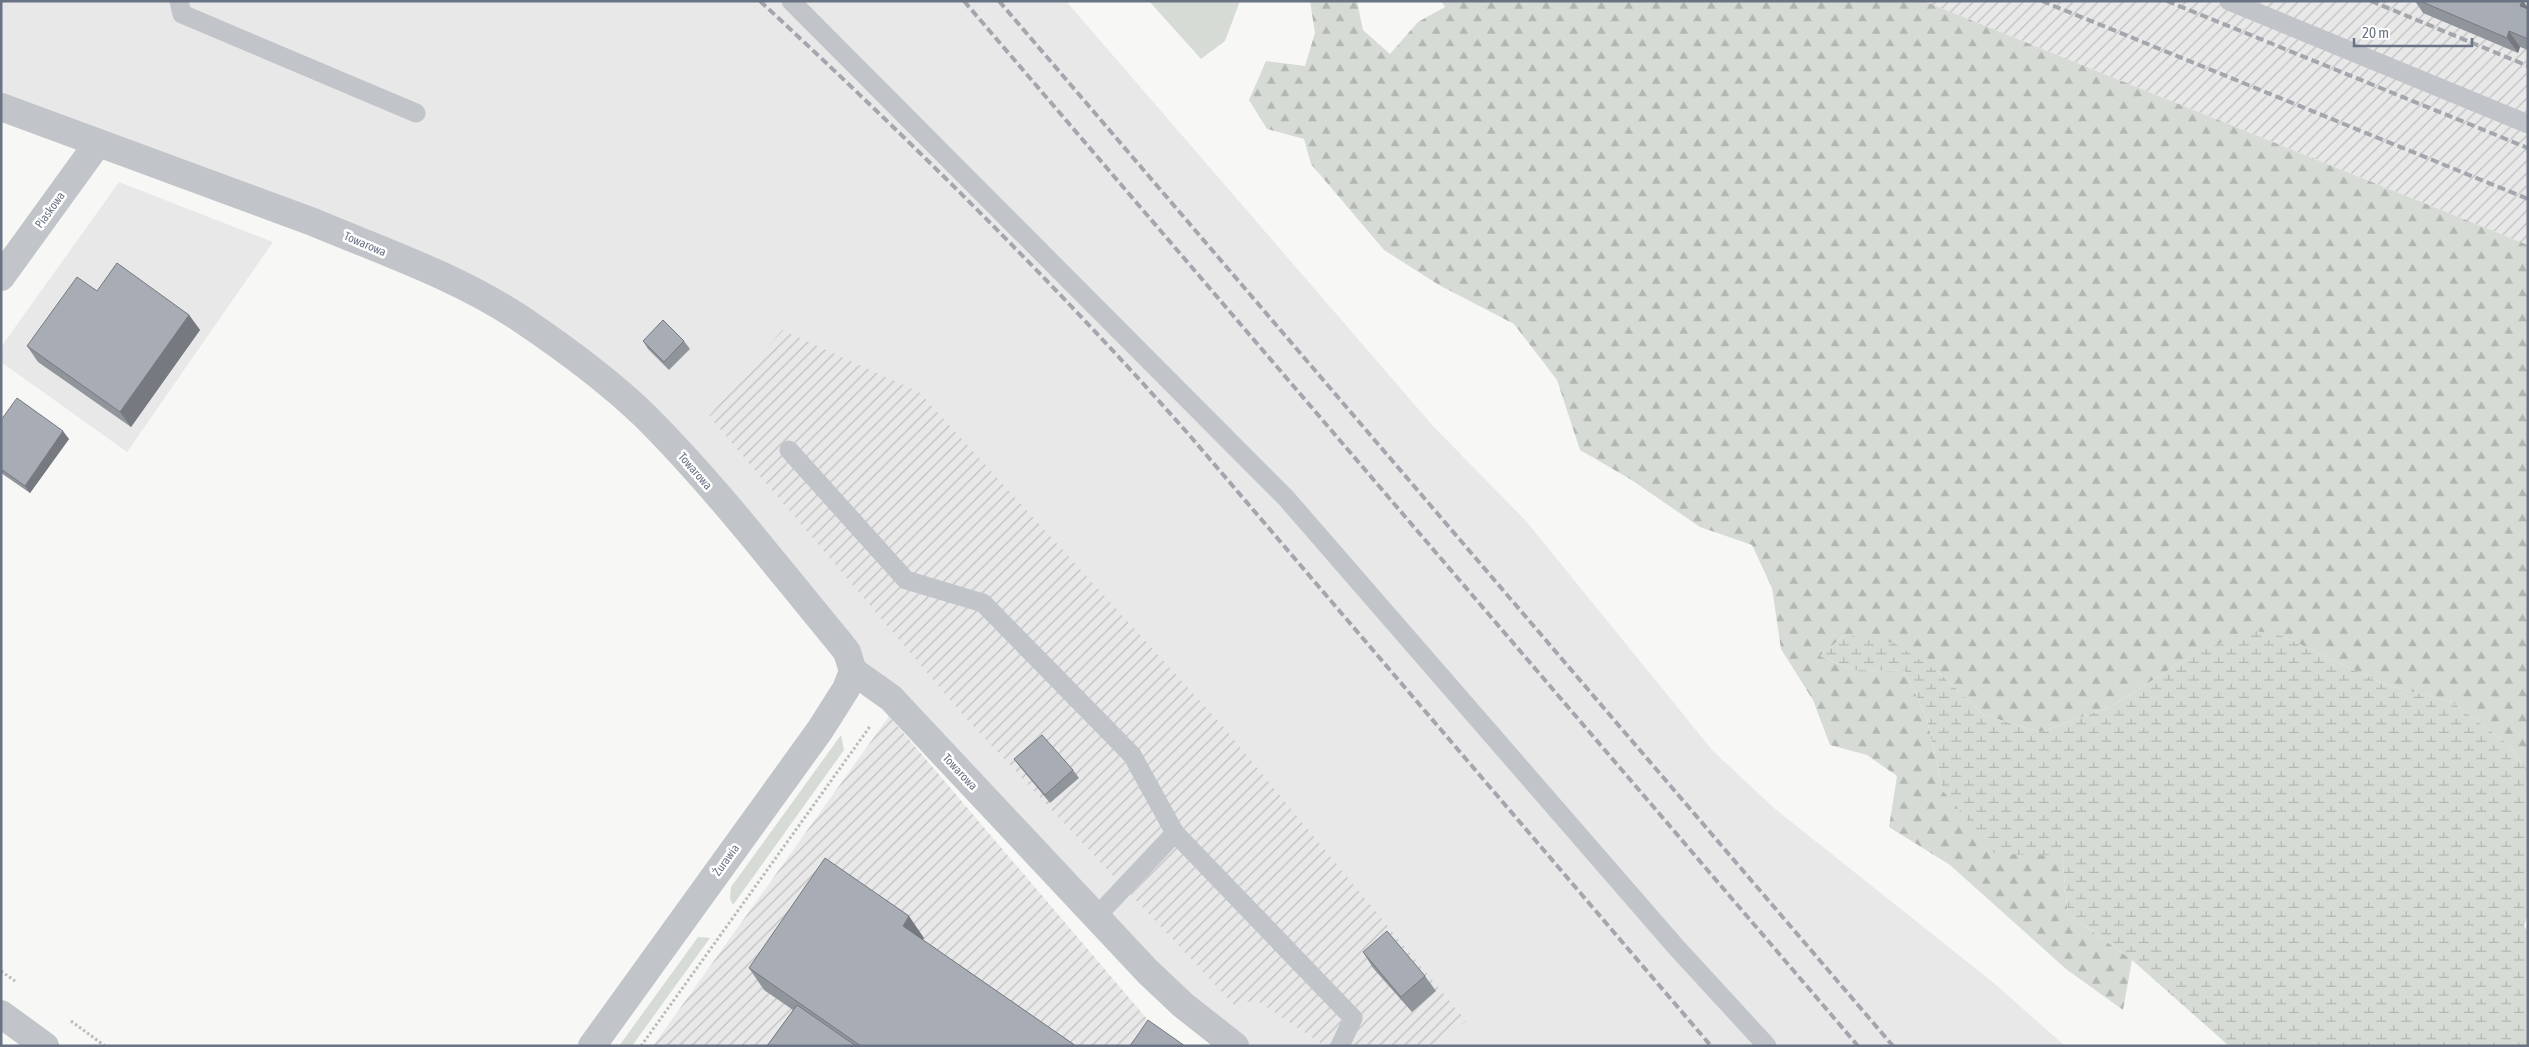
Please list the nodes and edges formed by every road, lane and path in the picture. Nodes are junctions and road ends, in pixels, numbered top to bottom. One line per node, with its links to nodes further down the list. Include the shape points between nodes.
1 (179, 1): 5 (lane, via 182,14)
2 (791, 1): 20 (lane, via 1286,498)
3 (2229, 1): 6 (lane)
4 (1, 107): 7 (street, Towarowa)
5 (416, 112)
6 (2528, 124)
7 (98, 143): 8 (street, Piaskowa); 10 (street, Towarowa, via 312,222 473,291 520,319 615,389 645,417 689,464 840,643 847,652)
8 (1, 277)
9 (789, 450): 12 (lane, via 906,580 983,603 1132,755)
10 (853, 671): 11 (street, Towarowa); 16 (street, Żurawia, via 820,730)
11 (891, 698): 13 (street, Towarowa); 17 (path)
12 (1175, 833): 13 (lane); 19 (lane, via 1353,1018)
13 (1096, 918): 18 (street, Towarowa, via 1183,1005)
14 (1, 1014): 15 (street)
15 (45, 1046)
16 (592, 1046)
17 (641, 1046)
18 (1235, 1046)
19 (1340, 1046)
20 (1766, 1046)

